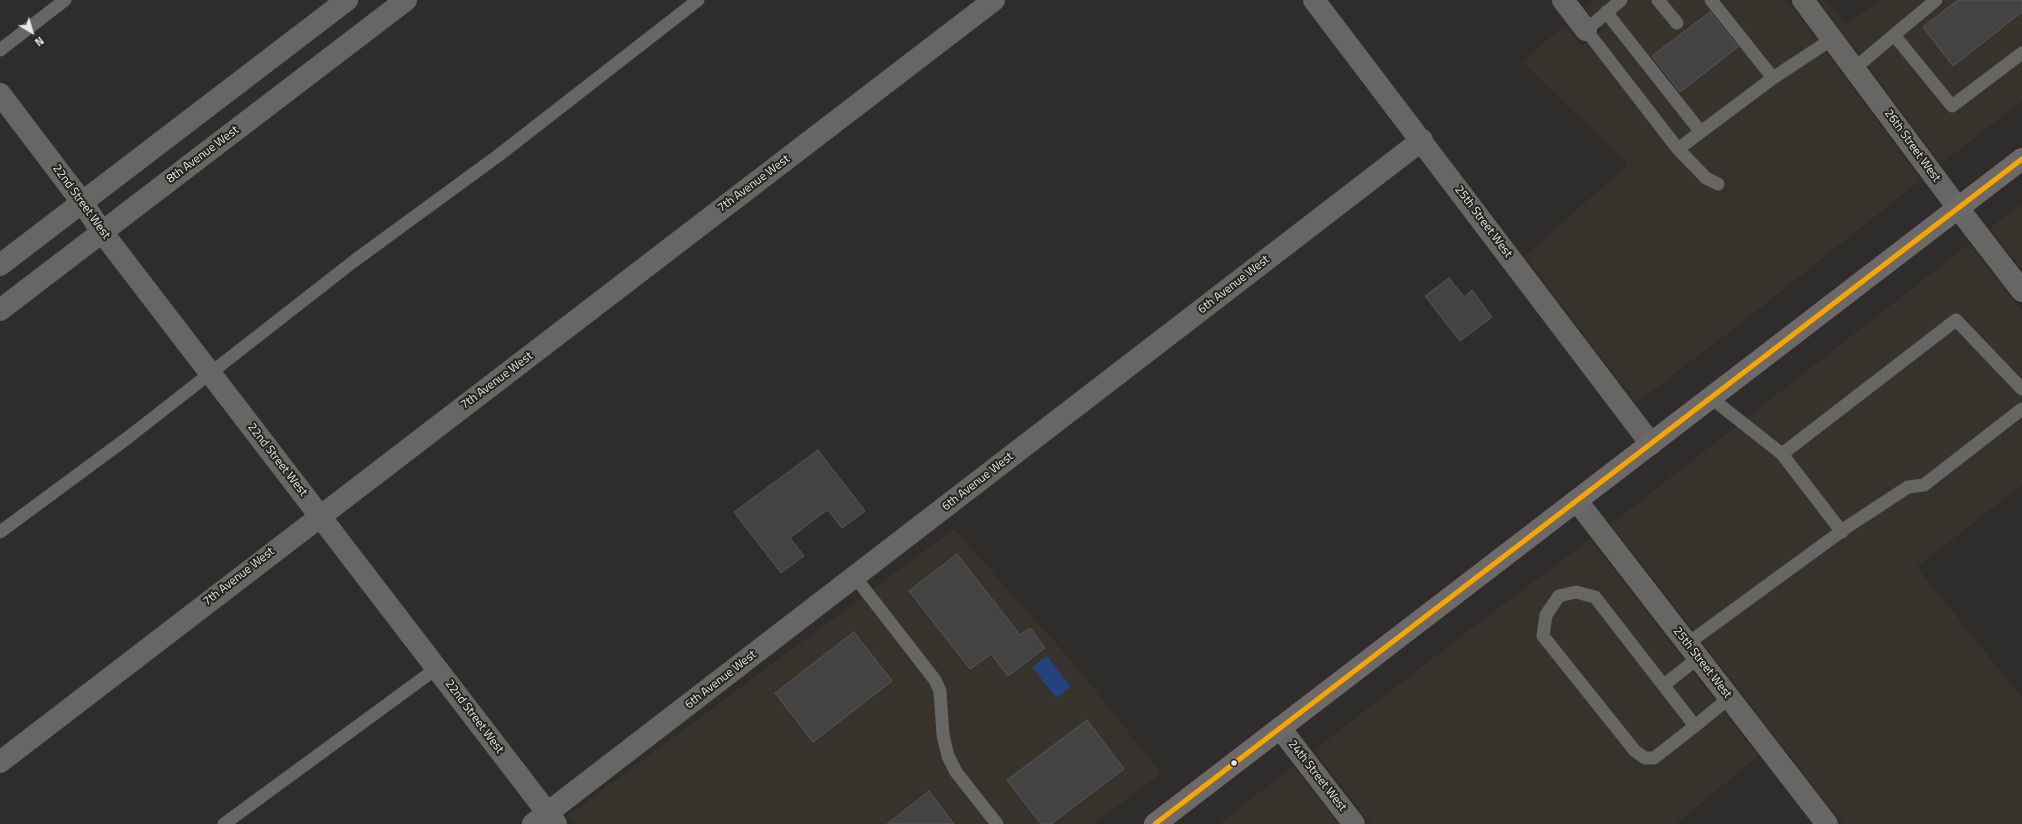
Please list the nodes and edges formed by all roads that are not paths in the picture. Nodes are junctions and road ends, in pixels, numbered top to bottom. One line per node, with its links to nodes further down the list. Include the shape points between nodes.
1 (65, 0): 18 (lane)
2 (347, 0): 28 (street)
3 (406, 0): 30 (street, 8th Avenue West)
4 (698, 0): 34 (lane, via 505,150 354,261)
5 (994, 0): 41 (street, 7th Avenue West)
6 (1314, 0): 24 (street, 25th Street West)
7 (1563, 0): 15 (street)
8 (1622, 0): 13 (lane)
9 (1658, 0): 14 (lane)
10 (1711, 0): 21 (lane)
11 (1802, 0): 17 (street, 26th Street West)
12 (1936, 0): 16 (lane)
13 (1606, 12): 15 (lane); 23 (lane)
14 (1677, 23)
15 (1586, 30): 25 (lane)
16 (1894, 34): 19 (lane, via 1952,106); 20 (lane)
17 (1832, 39): 20 (street, 26th Street West); 21 (lane)
18 (0, 50)
19 (2022, 54)
20 (1855, 68): 29 (street, 26th Street West)
21 (1773, 78): 23 (lane)
22 (0, 94): 28 (street, 22nd Street West)
23 (1700, 131): 25 (lane)
24 (1422, 140): 38 (street, 25th Street West); 44 (street, 6th Avenue West)
25 (1678, 149): 27 (lane, via 1706,178)
26 (2022, 159): 29 (main road)
27 (1718, 184)
28 (82, 202): 30 (street, 22nd Street West); 31 (street)
29 (1958, 208): 32 (street, 26th Street West); 36 (main road)
30 (102, 232): 33 (street, 8th Avenue West); 34 (street, 22nd Street West)
31 (0, 265)
32 (2022, 291)
33 (0, 310)
34 (210, 372): 41 (street, 22nd Street West); 42 (lane, via 126,439)
35 (2022, 389): 39 (lane, via 1956,320)
36 (1711, 398): 38 (main road); 39 (lane)
37 (2022, 409): 43 (lane, via 1924,485 1908,488)
38 (1651, 444): 40 (main road)
39 (1782, 454): 43 (lane)
40 (1576, 501): 45 (street, 25th Street West); 50 (main road)
41 (320, 515): 46 (street, 22nd Street West); 51 (street, 7th Avenue West)
42 (0, 532)
43 (1842, 532): 45 (lane)
44 (855, 577): 52 (street, 6th Avenue West); 54 (lane, via 935,680 940,691 943,735 948,756 956,772)
45 (1692, 651): 47 (lane); 48 (street, 25th Street West)
46 (437, 668): 52 (street, 22nd Street West); 53 (lane)
47 (1664, 685): 49 (lane); 49 (lane, via 1595,597 1576,592 1559,596 1546,615 1543,636 1635,751 1645,758 1654,758)
48 (1729, 698): 49 (lane); 57 (street, 25th Street West)
49 (1695, 726)
50 (1280, 728): 55 (main road); 56 (street, 24th Street West)
51 (0, 762)
52 (546, 820)
53 (224, 824)
54 (997, 824)
55 (1155, 824)
56 (1354, 824)
57 (1827, 824)

